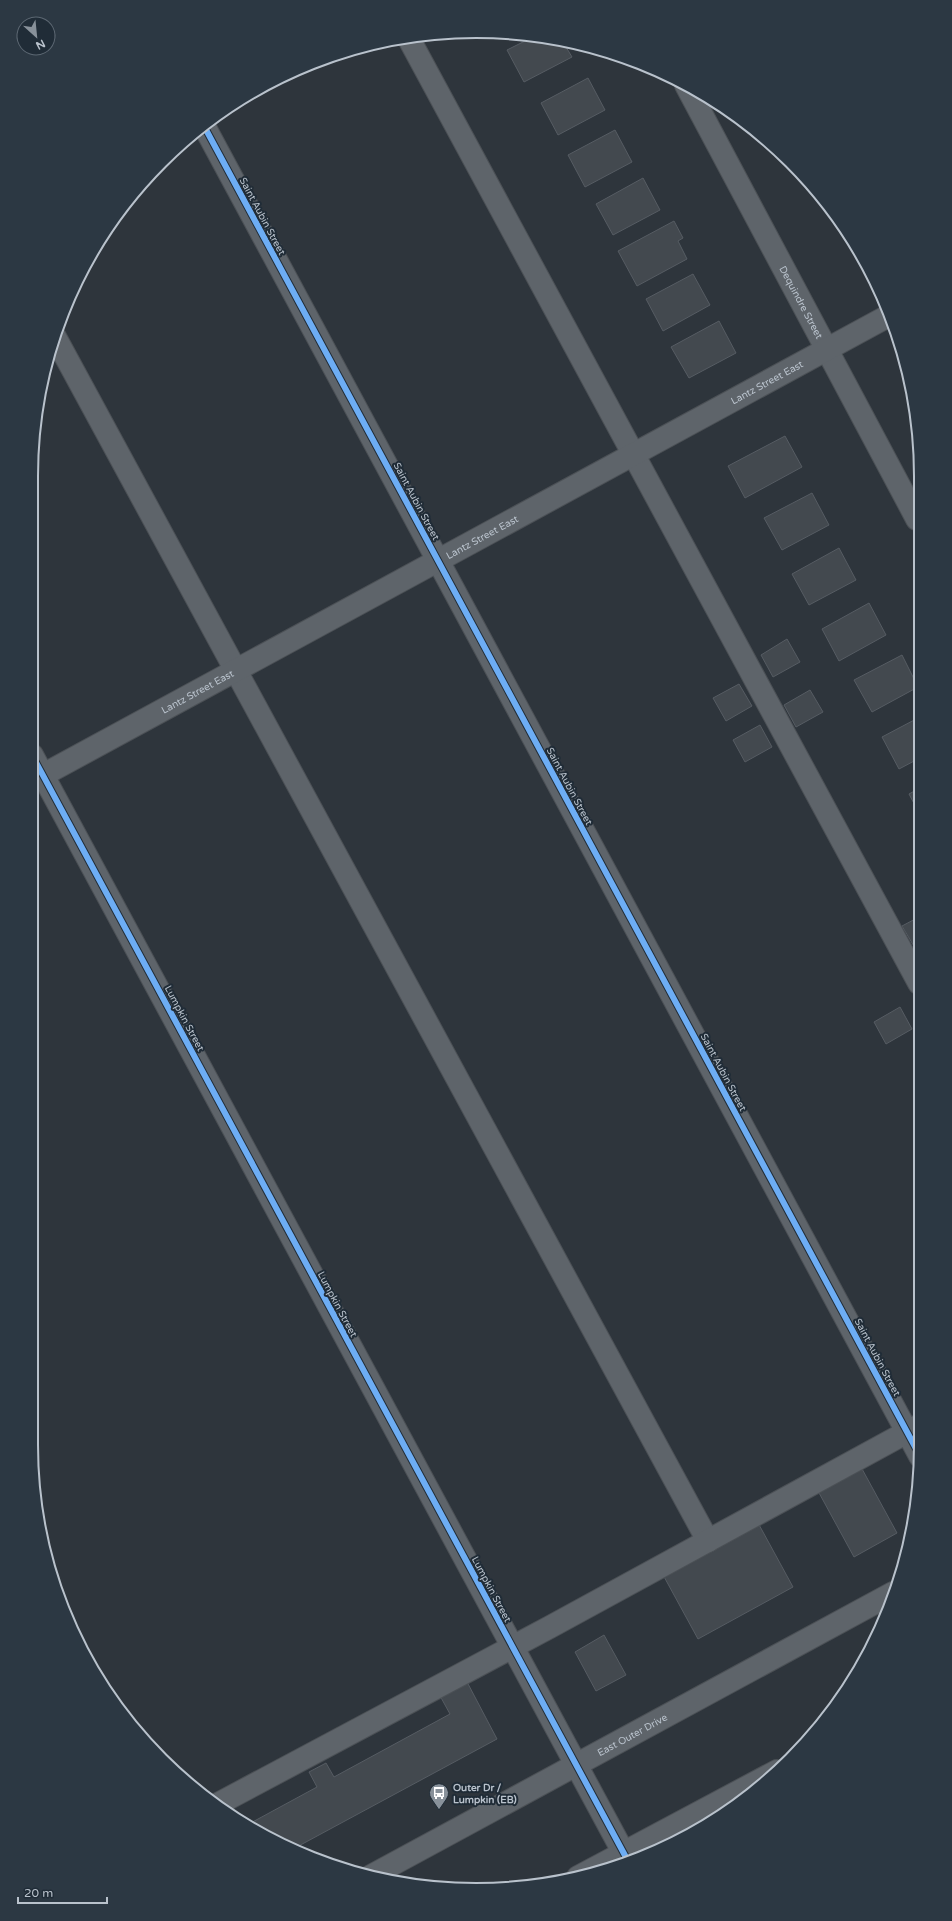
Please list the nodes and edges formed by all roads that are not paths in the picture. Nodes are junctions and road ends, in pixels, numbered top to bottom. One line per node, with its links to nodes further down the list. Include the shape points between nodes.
1 (411, 43): 7 (street)
2 (691, 95): 6 (street, Dequindre Street)
3 (207, 131): 9 (street, Saint Aubin Street)
4 (885, 318): 6 (street, Lantz Street East)
5 (59, 344): 10 (street)
6 (828, 350): 7 (street, Lantz Street East); 8 (street, Dequindre Street)
7 (633, 455): 9 (street, Lantz Street East); 13 (street)
8 (914, 511)
9 (438, 562): 10 (street, Lantz Street East); 14 (street, Saint Aubin Street)
10 (236, 671): 11 (street, Lantz Street East); 15 (street)
11 (38, 777)
12 (38, 780): 17 (street, Lumpkin Street)
13 (914, 974)
14 (914, 1428): 15 (street)
15 (708, 1541): 17 (street)
16 (887, 1596): 18 (street, East Outer Drive)
17 (512, 1648): 18 (street, Lumpkin Street); 20 (street)
18 (576, 1765): 22 (street, Lumpkin Street); 23 (street, East Outer Drive)
19 (750, 1787): 21 (street)
20 (223, 1802)
21 (628, 1856)
22 (626, 1857)
23 (378, 1872)

